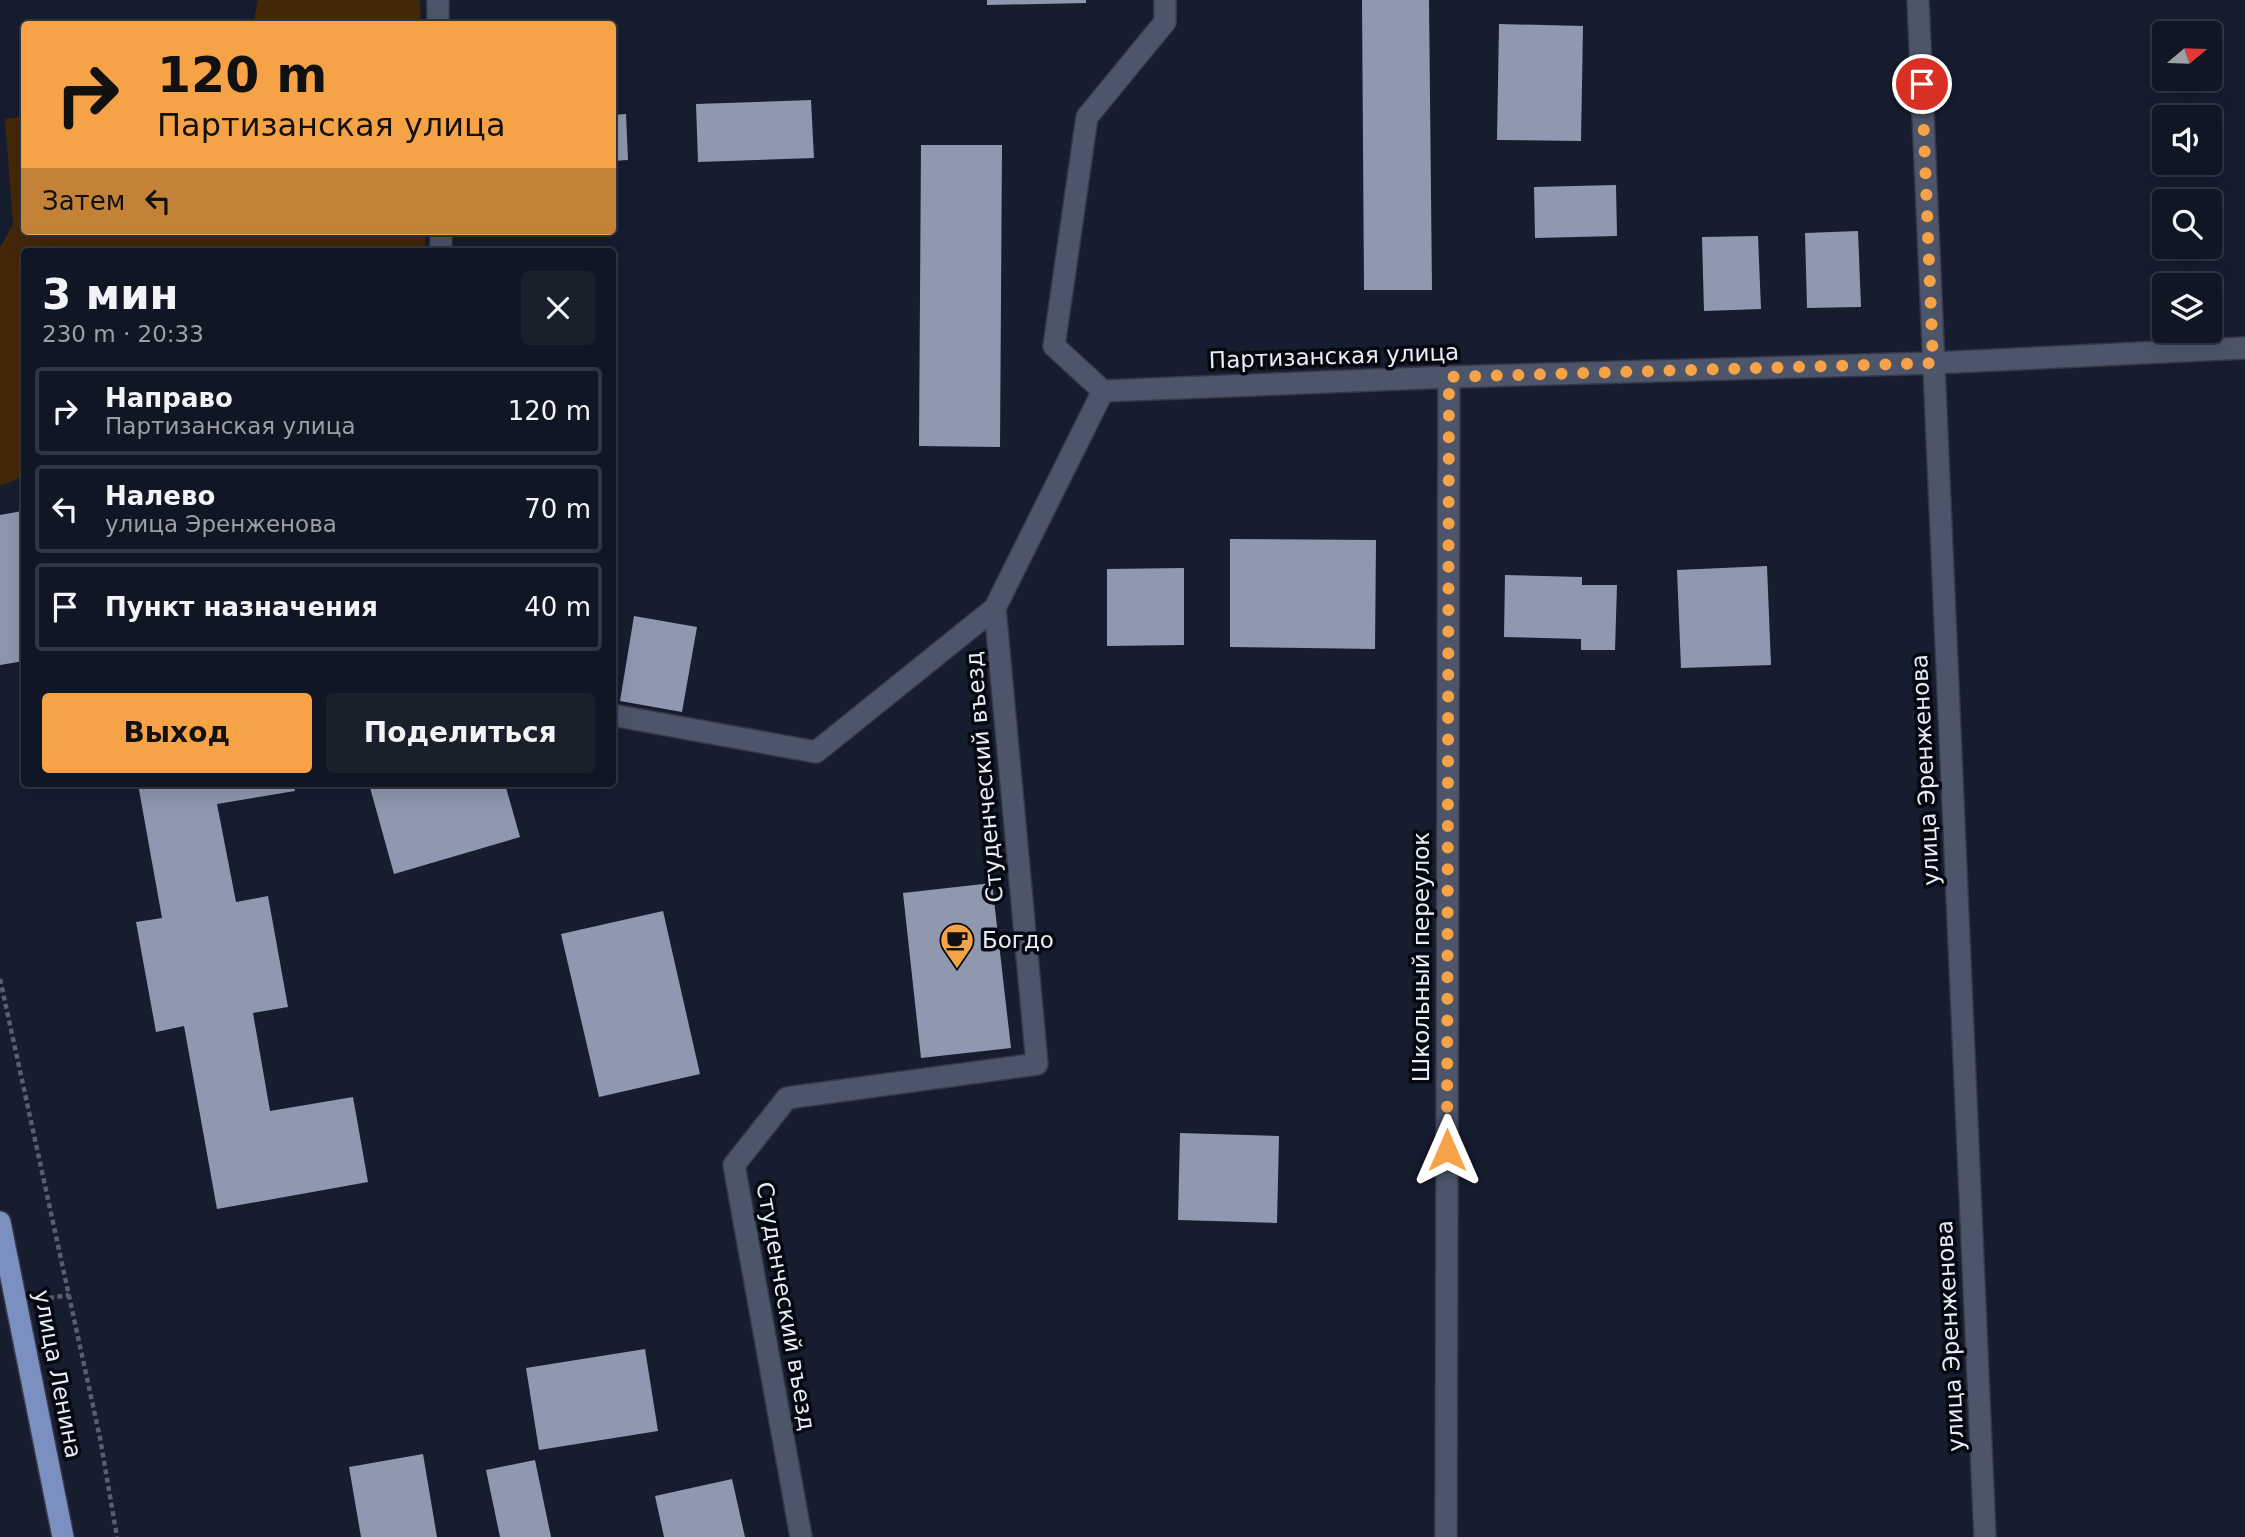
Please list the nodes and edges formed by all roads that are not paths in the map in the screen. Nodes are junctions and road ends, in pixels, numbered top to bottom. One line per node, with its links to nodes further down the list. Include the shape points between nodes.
1 (438, 0): 4 (street)
2 (1165, 0): 8 (street, via 1165,22 1087,117 1054,346)
3 (1918, 0): 6 (street, улица Эренженова)
4 (438, 21)
5 (2245, 348): 6 (street, Партизанская улица)
6 (1933, 363): 7 (street, Партизанская улица); 15 (street, улица Эренженова)
7 (1449, 377): 8 (street, Партизанская улица); 14 (street, Школьный переулок)
8 (1103, 391): 9 (street)
9 (995, 608): 10 (street, via 816,752); 13 (street, Студенческий въезд, via 1037,1064 787,1098 734,1165)
10 (616, 716)
11 (0, 1222): 12 (main road, улица Ленина)
12 (63, 1537)
13 (801, 1537)
14 (1446, 1537)
15 (1985, 1537)

